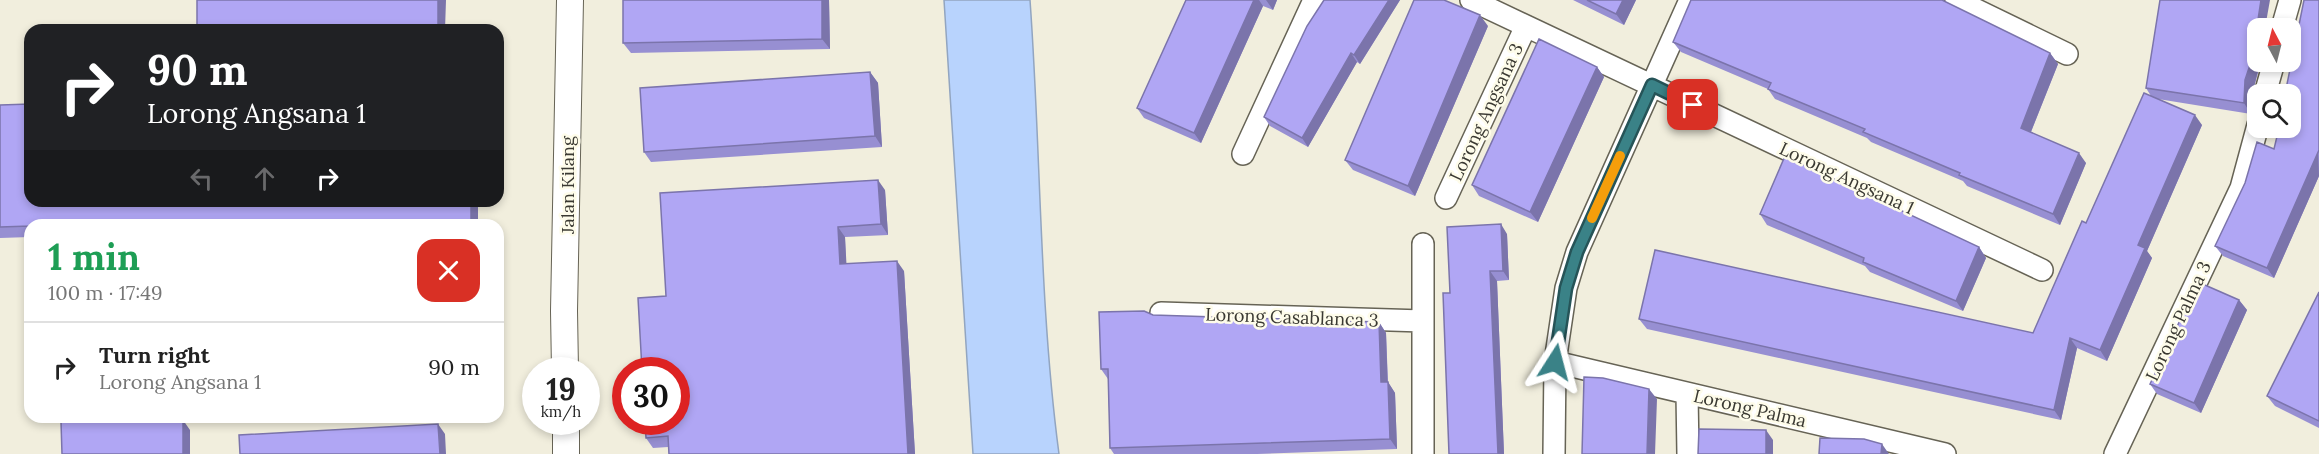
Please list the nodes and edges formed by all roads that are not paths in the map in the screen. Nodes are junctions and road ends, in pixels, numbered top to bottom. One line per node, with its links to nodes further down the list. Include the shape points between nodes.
1 (570, 0): 18 (street, Jalan Kilang)
2 (1314, 0): 12 (street)
3 (1471, 0): 8 (street, Lorong Angsana 1)
4 (1690, 0): 10 (street)
5 (1956, 0): 9 (street)
6 (2290, 0): 7 (street)
7 (2285, 18)
8 (1526, 26): 10 (street, Lorong Angsana 1); 13 (street, Lorong Angsana 3)
9 (2067, 54)
10 (1652, 85): 15 (street, Lorong Angsana 1); 19 (street, via 1577,252 1566,288)
11 (2254, 138): 27 (street, Lorong Palma 3, via 2241,188)
12 (1243, 153)
13 (1446, 198)
14 (1423, 244): 17 (street)
15 (2042, 270)
16 (1161, 313): 17 (street, Lorong Casablanca 3)
17 (1423, 321): 24 (street)
18 (565, 357)
19 (1555, 362): 20 (street, Lorong Palma); 25 (street)
20 (1687, 394): 22 (street, Lorong Palma); 26 (street)
21 (566, 435): 23 (street)
22 (1938, 453)
23 (566, 454)
24 (1423, 454)
25 (1554, 454)
26 (1688, 454)
27 (2115, 454)

